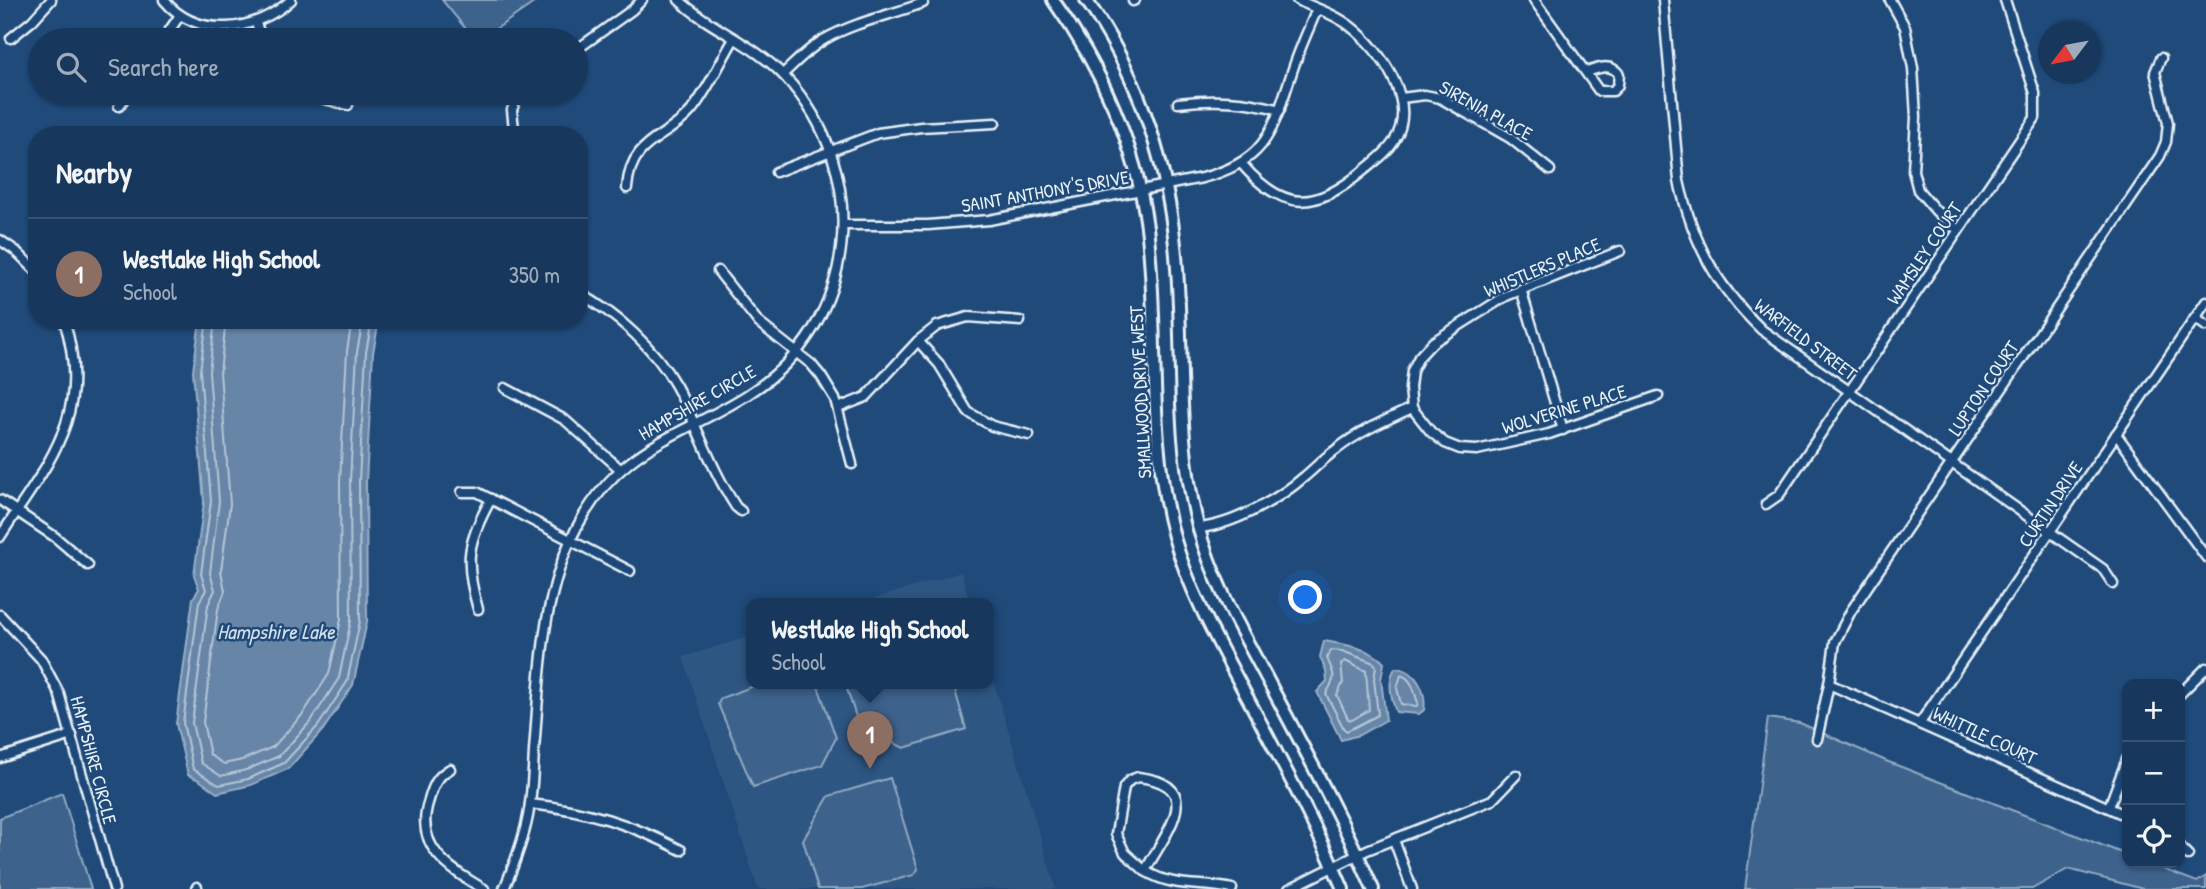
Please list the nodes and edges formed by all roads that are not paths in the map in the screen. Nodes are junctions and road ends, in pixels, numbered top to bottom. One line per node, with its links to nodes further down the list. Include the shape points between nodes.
1 (51, 0): 19 (street)
2 (164, 0): 15 (street)
3 (291, 0): 16 (street)
4 (642, 0): 21 (street)
5 (679, 0): 20 (street, HAMPSHIRE CIRCLE)
6 (1053, 0): 37 (street, SMALLWOOD DRIVE WEST, via 1103,83 1128,145)
7 (1086, 0): 35 (street, SMALLWOOD DRIVE WEST, via 1136,90)
8 (1297, 0): 14 (street)
9 (1534, 0): 23 (street)
10 (1663, 0): 54 (street, WARFIELD STREET, via 1679,181 1693,233 1715,276 1743,312)
11 (1890, 0): 39 (street, via 1905,27 1913,68 1913,171 1918,190)
12 (2005, 0): 39 (street, WAMSLEY COURT, via 2035,93 2035,118)
13 (923, 3): 24 (street, via 825,39)
14 (1317, 9): 25 (street, via 1359,34 1388,70); 28 (street)
15 (180, 15): 16 (street, via 225,27); 17 (street)
16 (256, 23): 18 (street)
17 (171, 28)
18 (258, 28)
19 (11, 38)
20 (734, 39): 24 (street, HAMPSHIRE CIRCLE); 36 (street, via 690,112 636,157)
21 (588, 41)
22 (2161, 58): 62 (street, LUPTON COURT, via 2155,72 2168,123 2160,156)
23 (1587, 72)
24 (783, 74): 31 (street, HAMPSHIRE CIRCLE, via 814,114)
25 (1401, 97): 32 (street, via 1395,141 1326,197 1305,201 1278,195 1264,188); 33 (street, SIRENIA PLACE, via 1425,94 1440,98 1510,138)
26 (1178, 103): 28 (street, via 1231,100)
27 (514, 105): 30 (street)
28 (1280, 110): 32 (street, via 1265,141)
29 (995, 123): 31 (street, via 895,130)
30 (513, 126)
31 (831, 149): 34 (street); 38 (street, HAMPSHIRE CIRCLE)
32 (1241, 163): 35 (street, SAINT ANTHONY'S DRIVE, via 1213,176)
33 (1550, 170)
34 (776, 172)
35 (1166, 186): 37 (street, SAINT ANTHONY'S DRIVE); 71 (street, SMALLWOOD DRIVE WEST, via 1174,236 1182,430)
36 (627, 188)
37 (1140, 191): 38 (street, SAINT ANTHONY'S DRIVE, via 989,220); 99 (street, SMALLWOOD DRIVE WEST, via 1147,226 1156,437 1174,535 1199,604)
38 (844, 225): 52 (street, HAMPSHIRE CIRCLE, via 830,292)
39 (1958, 230): 54 (street, WAMSLEY COURT)
40 (0, 240): 42 (street)
41 (1620, 251): 44 (street, WHISTLERS PLACE)
42 (28, 263)
43 (718, 271): 52 (street, via 759,323)
44 (1521, 289): 57 (street, WHISTLERS PLACE, via 1462,321 1425,349 1412,371); 59 (street)
45 (588, 299): 58 (street, via 619,320 650,351 676,386)
46 (2206, 302): 47 (street, CURTIN DRIVE)
47 (2195, 318): 49 (street); 61 (street, CURTIN DRIVE)
48 (1020, 321): 51 (street, via 958,319 932,328)
49 (2206, 326)
50 (67, 329): 69 (street, via 74,368 71,412 60,442)
51 (918, 341): 56 (street, via 866,397); 60 (street, via 939,364 968,412 992,426)
52 (797, 353): 56 (street, via 821,376); 58 (street, HAMPSHIRE CIRCLE, via 756,389)
53 (505, 388): 64 (street, via 565,420)
54 (1848, 391): 62 (street, WARFIELD STREET); 68 (street, WAMSLEY COURT, via 1779,495)
55 (1657, 396): 59 (street, WOLVERINE PLACE)
56 (838, 408): 63 (street)
57 (1412, 408): 59 (street, WOLVERINE PLACE, via 1431,432 1460,449 1487,449); 71 (street, via 1348,441 1272,499 1223,523)
58 (692, 424): 64 (street, HAMPSHIRE CIRCLE); 70 (street)
59 (1563, 430)
60 (1029, 435)
61 (2116, 435): 72 (street, CURTIN DRIVE); 75 (street)
62 (1951, 463): 72 (street, WARFIELD STREET); 82 (street, LUPTON COURT, via 1851,611 1835,642)
63 (852, 464)
64 (620, 469): 74 (street, HAMPSHIRE CIRCLE)
65 (462, 492): 66 (street, via 477,492)
66 (491, 499): 74 (street); 79 (street, via 475,528 470,549 470,578)
67 (0, 500): 69 (street)
68 (1766, 504)
69 (17, 511): 73 (street); 76 (street)
70 (741, 511)
71 (1199, 528): 97 (street, SMALLWOOD DRIVE WEST, via 1227,604)
72 (2050, 532): 78 (street, WARFIELD STREET, via 2103,569); 84 (street, CURTIN DRIVE)
73 (0, 537)
74 (571, 540): 77 (street); 91 (street, HAMPSHIRE CIRCLE, via 550,602)
75 (2206, 557)
76 (88, 565)
77 (631, 571)
78 (2113, 584)
79 (478, 609)
80 (0, 615): 85 (street, HAMPSHIRE CIRCLE, via 51,675)
81 (2206, 668): 83 (street)
82 (1829, 684): 84 (street, WHITTLE COURT); 86 (street, LUPTON COURT)
83 (2185, 689)
84 (1920, 723): 92 (street, WHITTLE COURT)
85 (72, 735): 87 (street); 101 (street, HAMPSHIRE CIRCLE)
86 (1817, 739)
87 (0, 758)
88 (450, 769): 102 (street, via 437,779 432,791 425,830 444,862)
89 (2122, 772): 92 (street)
90 (1516, 775): 94 (street, via 1492,800)
91 (530, 804): 95 (street, via 601,816); 103 (street, HAMPSHIRE CIRCLE, via 522,843)
92 (2109, 807): 93 (street, WHITTLE COURT)
93 (2122, 814)
94 (1394, 839): 97 (street); 108 (street)
95 (681, 850)
96 (2185, 852): 98 (street)
97 (1358, 854): 99 (street); 107 (street, SMALLWOOD DRIVE WEST)
98 (2188, 855)
99 (1334, 866): 105 (street); 106 (street, SMALLWOOD DRIVE WEST)
100 (1145, 871): 100 (street, via 1178,805 1170,786 1138,777 1124,787 1116,834 1125,853); 104 (street, via 1178,885)
101 (114, 889)
102 (484, 889)
103 (504, 889)
104 (1232, 889)
105 (1289, 889)
106 (1343, 889)
107 (1373, 889)
108 (1412, 889)

